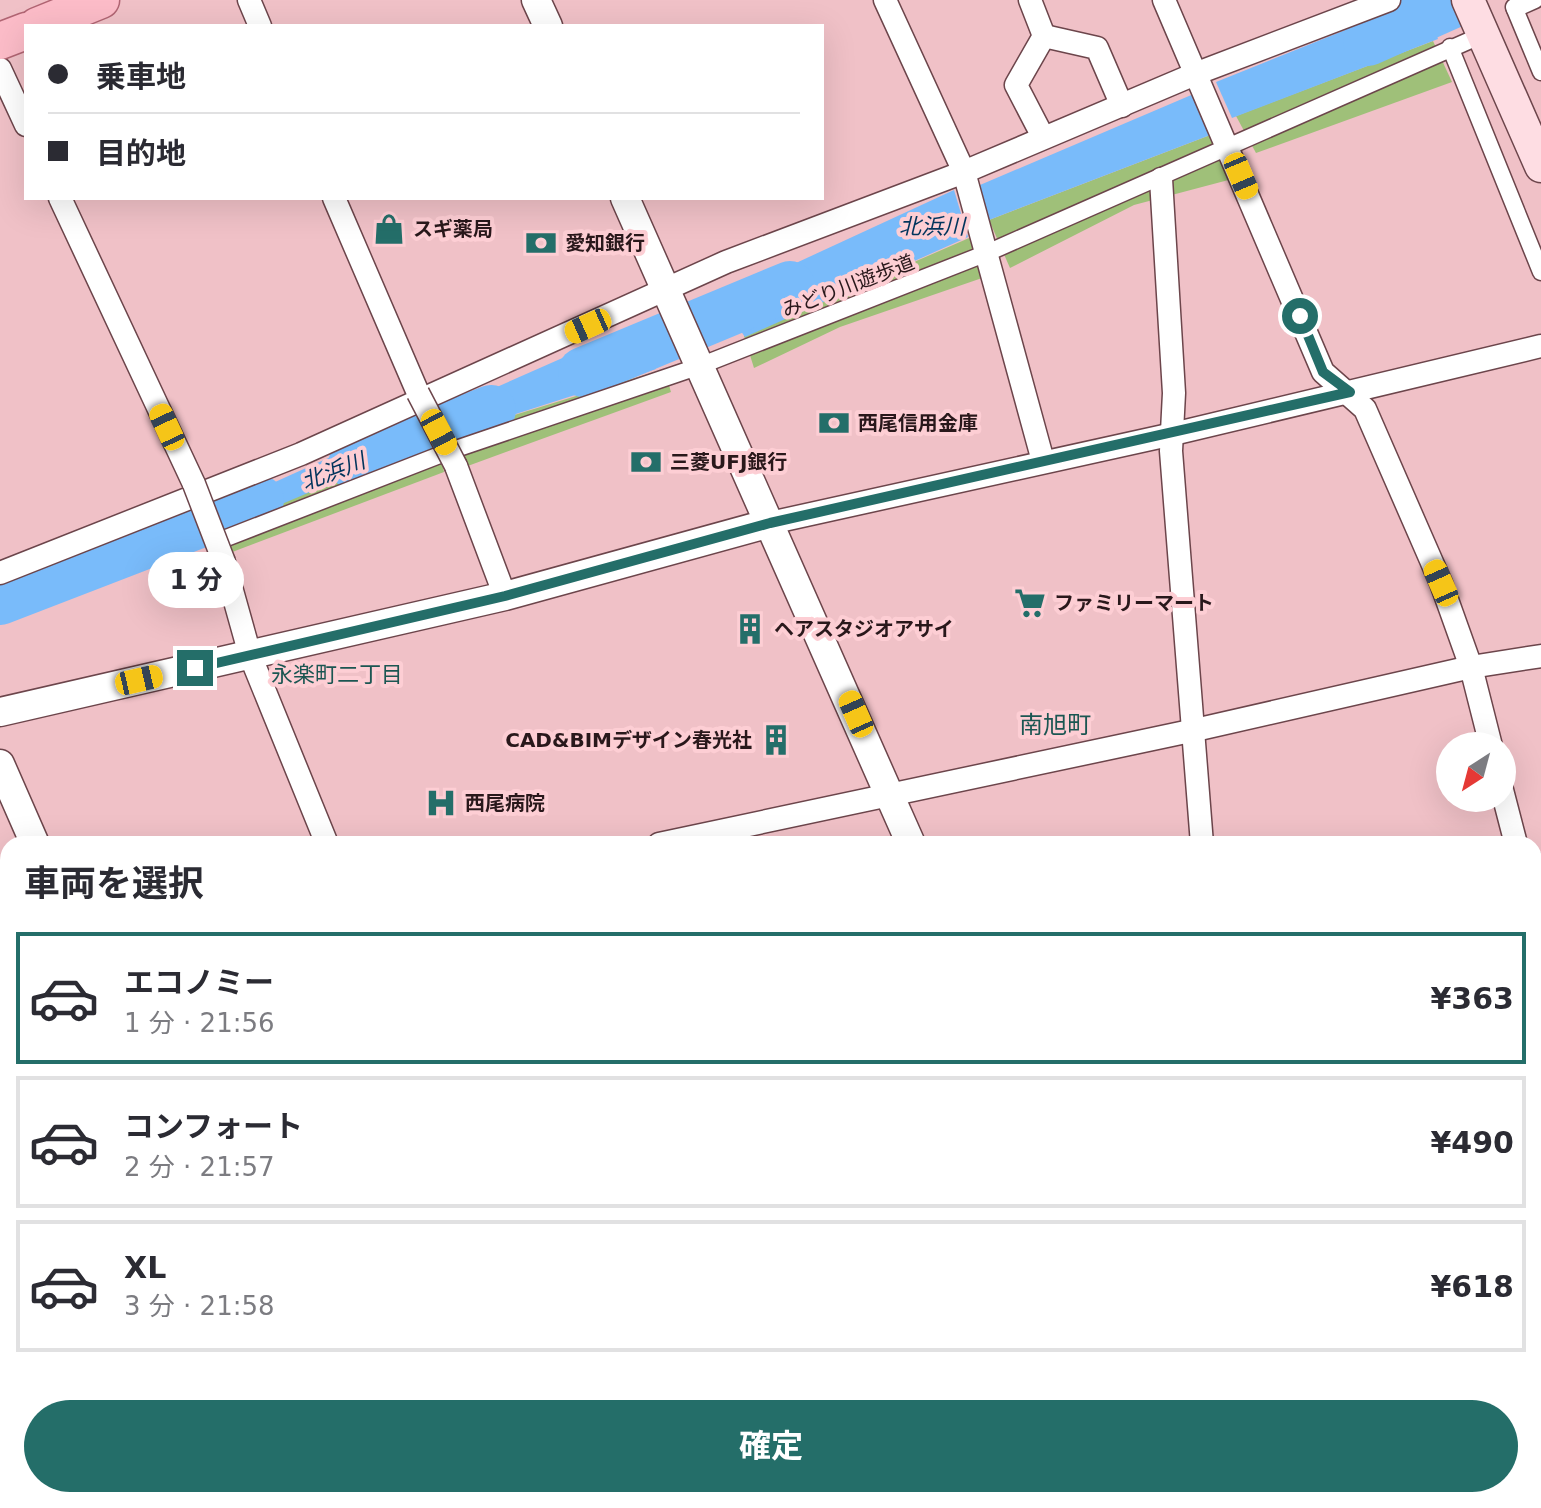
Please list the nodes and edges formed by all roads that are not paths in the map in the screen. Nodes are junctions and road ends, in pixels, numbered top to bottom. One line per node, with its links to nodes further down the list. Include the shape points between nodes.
1 (101, 0): 10 (main road)
2 (249, 0): 11 (street)
3 (536, 0): 12 (street)
4 (885, 0): 26 (street)
5 (1030, 0): 15 (street)
6 (1164, 0): 20 (street)
7 (1389, 0): 20 (street)
8 (1468, 0): 14 (main road)
9 (1535, 0): 19 (street, via 1514,8)
10 (42, 24)
11 (259, 24)
12 (547, 24)
13 (24, 32): 16 (main road)
14 (1482, 35): 17 (street, みどり川遊歩道); 25 (main road)
15 (1044, 36): 21 (street, via 1097,48); 23 (street, via 1016,85)
16 (0, 41)
17 (1450, 48): 24 (street, みどり川遊歩道); 32 (street)
18 (0, 69): 22 (street)
19 (1541, 72)
20 (1195, 74): 21 (street); 24 (street)
21 (1122, 106): 23 (street)
22 (24, 121)
23 (1043, 137): 26 (street)
24 (1229, 148): 27 (street, みどり川遊歩道); 36 (street, via 1323,372)
25 (1540, 161)
26 (964, 172): 31 (street); 33 (street, via 726,262)
27 (1161, 179): 31 (street, みどり川遊歩道); 37 (street)
28 (61, 200): 41 (street, bridge, via 194,484)
29 (335, 200): 38 (street, bridge, via 418,393)
30 (626, 200): 33 (street)
31 (987, 253): 35 (street, みどり川遊歩道); 39 (street)
32 (1541, 272)
33 (670, 301): 35 (street); 42 (street)
34 (1541, 346): 36 (street)
35 (697, 365): 38 (street, みどり川遊歩道); 40 (street)
36 (1350, 392): 37 (street); 46 (street, via 1365,409 1384,452)
37 (1173, 434): 39 (street); 48 (street)
38 (453, 458): 41 (street, みどり川遊歩道); 43 (street)
39 (1043, 461): 40 (street)
40 (770, 523): 43 (street); 51 (street)
41 (220, 552): 44 (street)
42 (0, 573)
43 (505, 596): 44 (street)
44 (250, 655): 47 (street); 54 (street)
45 (1541, 656): 46 (street)
46 (1471, 667): 48 (street); 49 (street)
47 (0, 712)
48 (1195, 730): 51 (street); 57 (street)
49 (1487, 732)
50 (0, 764): 53 (street)
51 (893, 796): 55 (street); 56 (street)
52 (1508, 812): 58 (street)
53 (32, 836)
54 (324, 836)
55 (698, 836)
56 (908, 836)
57 (1202, 836)
58 (1514, 836)

